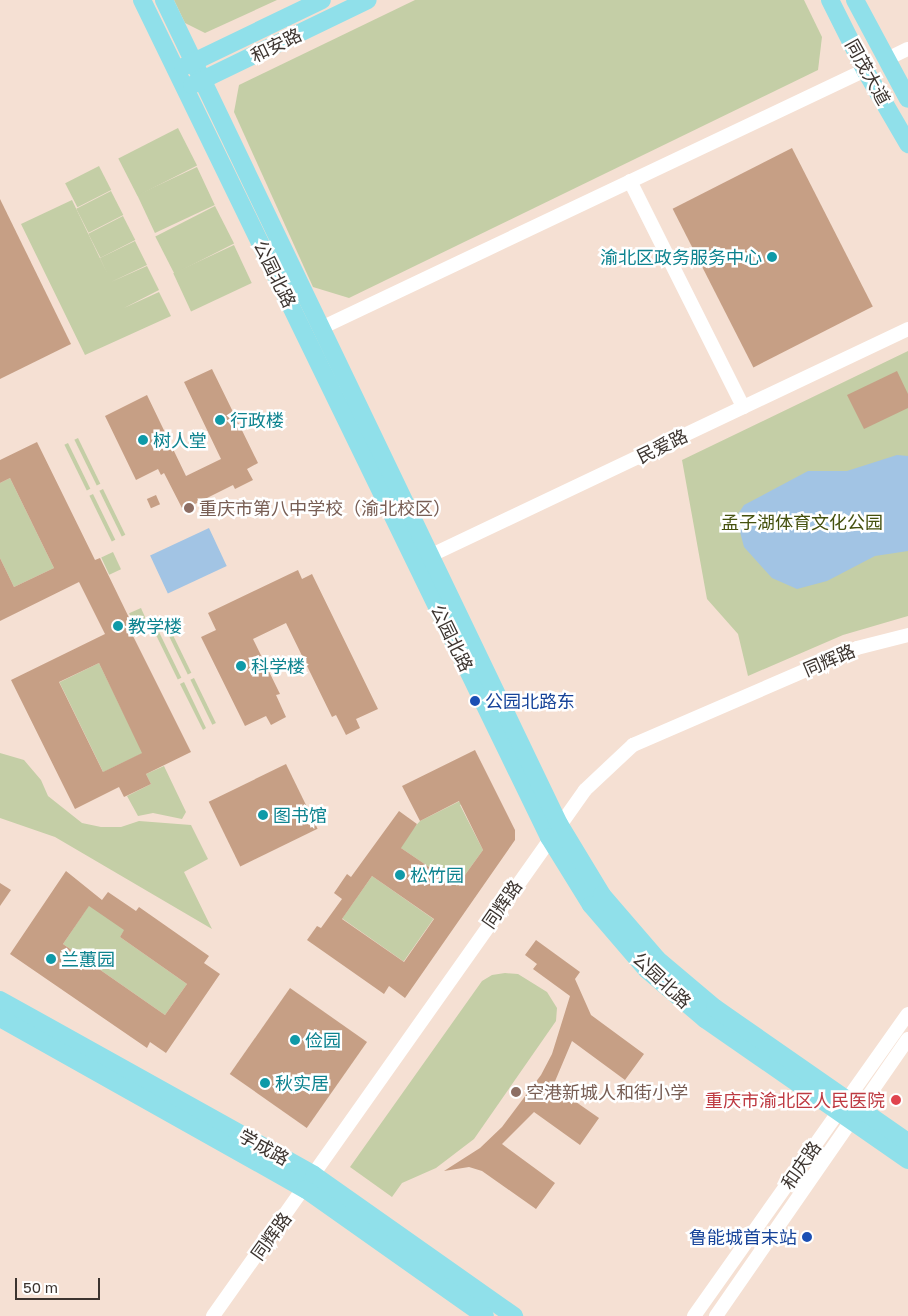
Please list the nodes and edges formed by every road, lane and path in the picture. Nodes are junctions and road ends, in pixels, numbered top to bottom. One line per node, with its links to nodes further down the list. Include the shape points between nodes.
1 (142, 0): 10 (main road, 公园北路)
2 (164, 0): 9 (main road, 公园北路)
3 (322, 0): 9 (main road, 和安路)
4 (368, 0): 12 (main road, 和安路)
5 (830, 0): 11 (main road, 同茂大道)
6 (855, 0): 8 (main road, 同茂大道)
7 (908, 49): 8 (street)
8 (885, 60): 14 (main road, 同茂大道)
9 (194, 62): 10 (main road, 和安路); 12 (main road, 公园北路)
10 (176, 70): 13 (main road, 公园北路)
11 (865, 70): 15 (main road, 同茂大道); 16 (street)
12 (203, 81): 13 (main road, 和安路); 17 (main road, 公园北路)
13 (185, 89): 20 (main road, 公园北路)
14 (908, 99)
15 (908, 144)
16 (630, 181): 17 (street); 19 (street)
17 (321, 328): 20 (main road, 公园北路)
18 (908, 329): 19 (street, 民爱路)
19 (743, 408): 20 (street, 民爱路)
20 (424, 559): 22 (main road, 公园北路)
21 (908, 635): 22 (street, 同辉路, via 857,648 634,745 585,790)
22 (554, 831): 27 (main road, 公园北路, via 602,895 657,959 715,1008); 30 (street, 同辉路)
23 (0, 1000): 30 (main road, 学成路)
24 (908, 1014): 27 (street, 和庆路)
25 (0, 1018): 30 (main road, 学成路)
26 (908, 1039): 27 (street, 和庆路)
27 (849, 1110): 28 (main road, 公园北路); 29 (main road, 公园北路); 34 (street, 和庆路); 35 (street, 和庆路)
28 (908, 1142)
29 (908, 1160)
30 (310, 1182): 31 (street, 同辉路); 32 (main road, 学成路); 33 (main road, 学成路)
31 (213, 1316)
32 (485, 1316)
33 (514, 1316)
34 (694, 1316)
35 (716, 1316)

